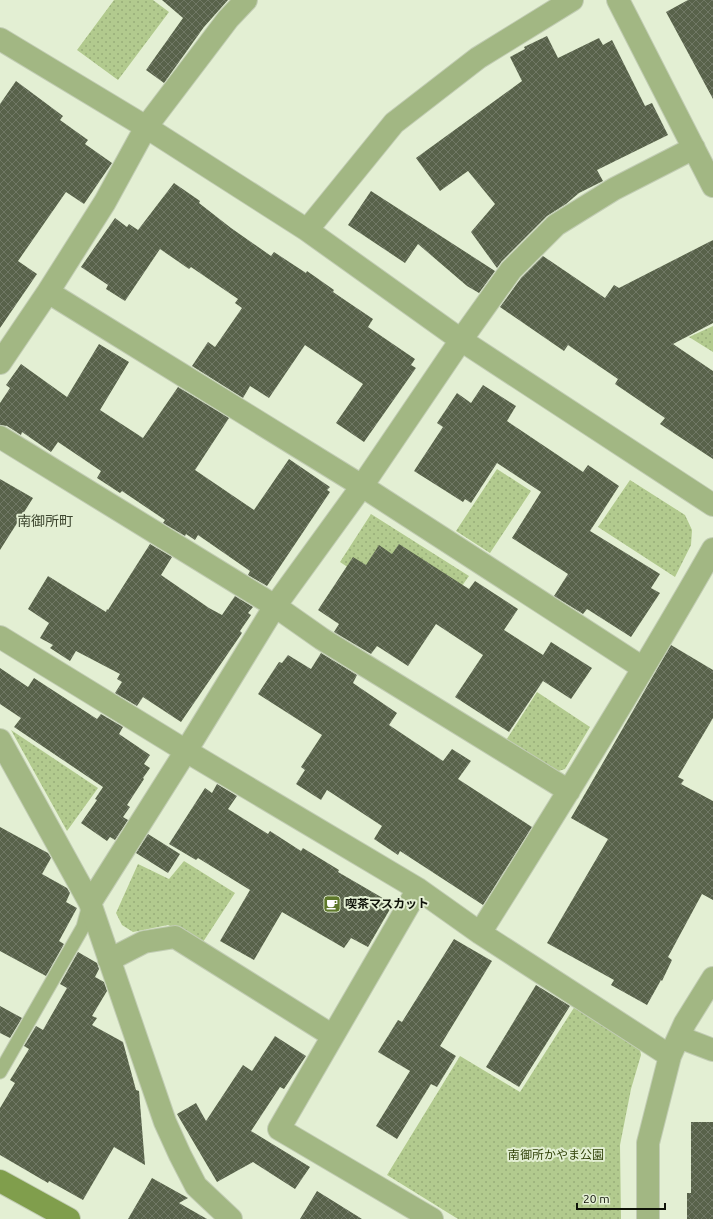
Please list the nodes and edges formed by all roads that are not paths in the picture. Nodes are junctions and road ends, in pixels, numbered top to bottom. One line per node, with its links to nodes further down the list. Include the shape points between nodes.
1 (246, 0): 5 (street, via 228,19)
2 (572, 0): 8 (street, via 478,58 394,123)
3 (618, 0): 6 (street)
4 (0, 39): 5 (street)
5 (146, 127): 8 (street); 9 (street, via 105,202)
6 (694, 148): 7 (street); 10 (street, via 614,189 556,225 511,270)
7 (713, 186)
8 (307, 230): 10 (street)
9 (48, 292): 11 (street); 13 (street)
10 (461, 340): 13 (street); 14 (street)
11 (0, 363)
12 (0, 437): 16 (street)
13 (362, 486): 16 (street); 18 (street)
14 (713, 505)
15 (713, 549): 18 (street)
16 (275, 606): 20 (street); 21 (street, via 322,640)
17 (0, 637): 20 (street)
18 (643, 668): 21 (street)
19 (0, 740): 23 (street)
20 (186, 751): 22 (street); 23 (street)
21 (569, 791): 24 (street)
22 (418, 890): 24 (street); 27 (street)
23 (90, 903): 25 (street); 31 (lane, via 83,927)
24 (480, 932): 30 (street)
25 (109, 960): 27 (street, via 144,942 175,937); 34 (street, via 165,1122 180,1155 196,1186)
26 (713, 978): 28 (street)
27 (333, 1036): 35 (street, via 279,1129)
28 (679, 1037): 29 (street); 30 (street)
29 (713, 1050)
30 (670, 1056): 36 (street, via 648,1143)
31 (0, 1072)
32 (2, 1186): 33 (main road)
33 (69, 1219)
34 (230, 1219)
35 (432, 1219)
36 (648, 1219)

